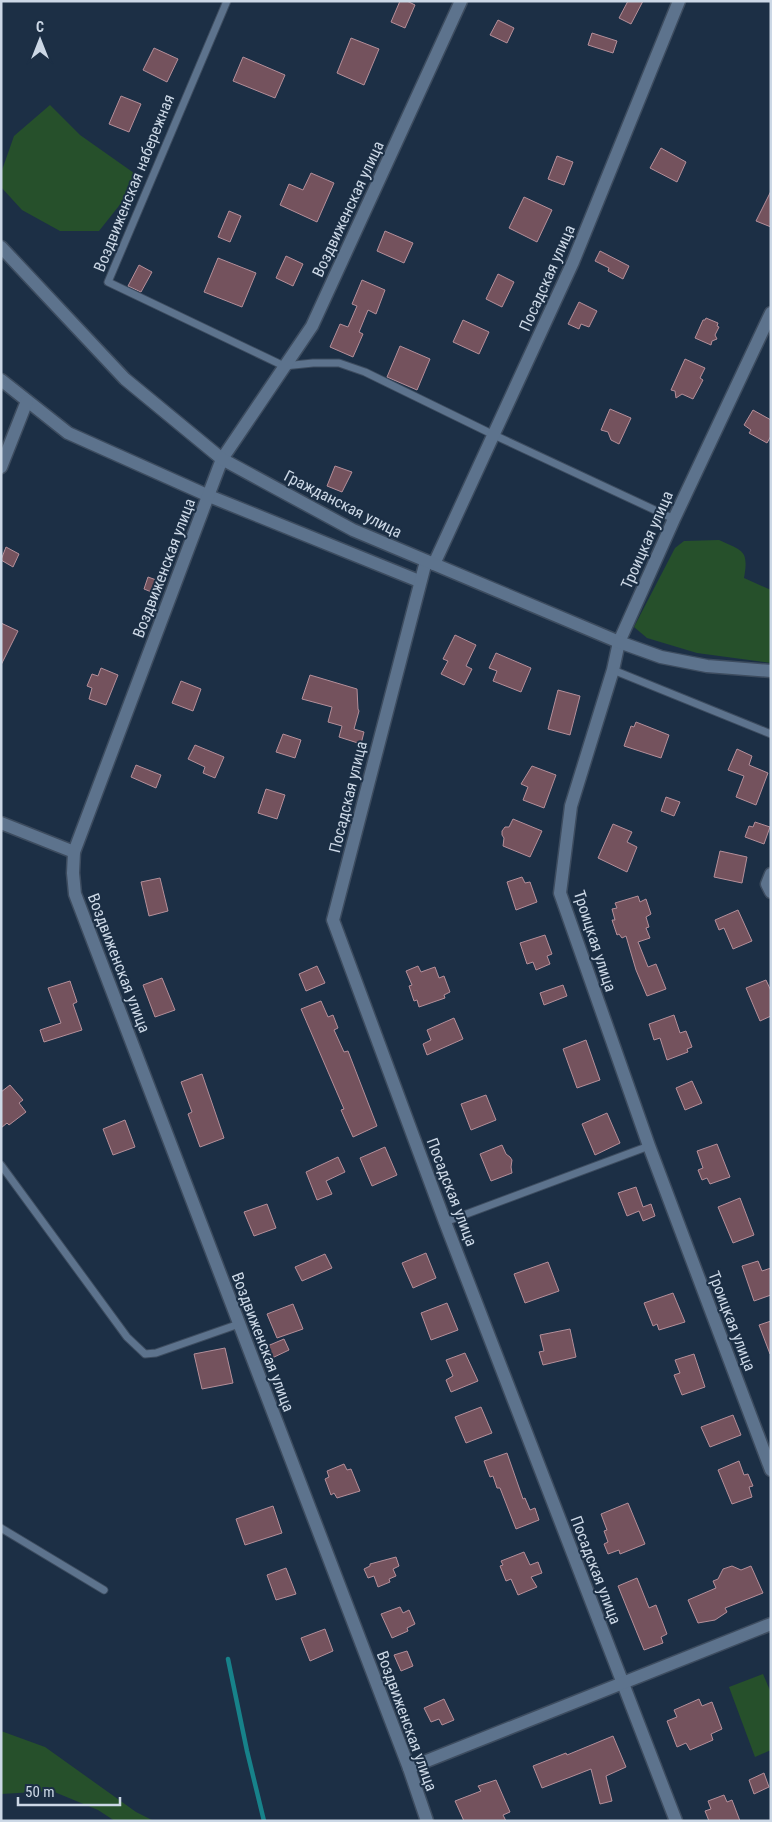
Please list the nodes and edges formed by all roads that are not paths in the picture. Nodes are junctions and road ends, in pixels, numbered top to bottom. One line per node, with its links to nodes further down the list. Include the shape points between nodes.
1 (227, 1): 6 (lane, Воздвиженская набережная, via 108,282)
2 (461, 1): 6 (street, Воздвиженская улица, via 312,326)
3 (679, 1): 9 (street, Посадская улица, via 573,262)
4 (1, 248): 10 (street, Гражданская улица, via 125,379)
5 (771, 313): 13 (street, Троицкая улица)
6 (284, 366): 9 (lane, via 340,363); 10 (street, Воздвиженская улица)
7 (1, 380): 8 (street)
8 (27, 401): 11 (street); 12 (street, via 68,433)
9 (494, 435): 13 (lane); 14 (street, Посадская улица)
10 (222, 458): 12 (street, Воздвиженская улица); 14 (street, Гражданская улица, via 353,530)
11 (1, 467)
12 (209, 496): 15 (street); 21 (street, Воздвиженская улица)
13 (674, 519): 16 (street, Троицкая улица)
14 (430, 563): 15 (street, Посадская улица); 16 (street, Гражданская улица)
15 (419, 581): 26 (street, Посадская улица, via 333,920)
16 (620, 642): 17 (street, Троицкая улица); 18 (street, Гражданская улица, via 661,657 707,666)
17 (613, 670): 19 (lane); 24 (street, Троицкая улица, via 572,806 560,893)
18 (771, 671)
19 (771, 734)
20 (1, 823): 21 (street)
21 (74, 852): 27 (street, Воздвиженская улица, via 75,894)
22 (771, 874): 23 (street, via 767,884)
23 (771, 892)
24 (648, 1146): 26 (lane); 28 (street, Троицкая улица)
25 (1, 1164): 27 (lane, via 127,1337 145,1354)
26 (445, 1222): 32 (street, Посадская улица)
27 (239, 1324): 33 (street, Воздвиженская улица)
28 (771, 1470)
29 (1, 1528): 30 (lane)
30 (104, 1590)
31 (771, 1624): 32 (street)
32 (622, 1682): 33 (street); 35 (street, Посадская улица)
33 (409, 1768): 34 (street, Воздвиженская улица)
34 (427, 1821)
35 (676, 1821)

